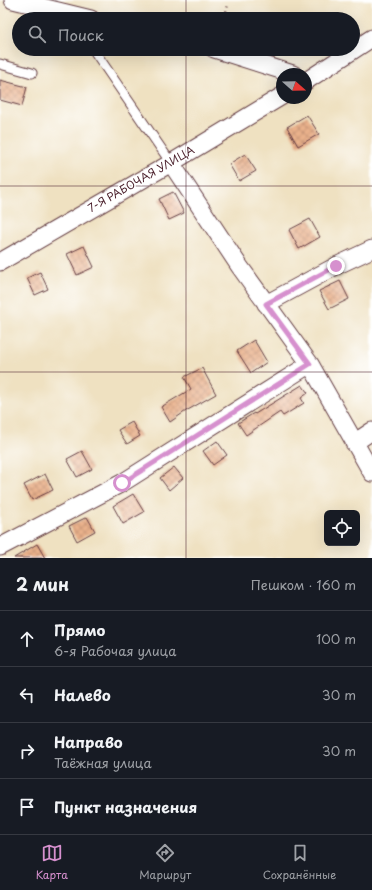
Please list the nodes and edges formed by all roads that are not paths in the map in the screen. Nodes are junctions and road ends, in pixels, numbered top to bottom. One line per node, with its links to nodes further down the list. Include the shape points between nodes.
1 (13, 0): 2 (street)
2 (51, 12)
3 (372, 38): 4 (street)
4 (360, 46)
5 (98, 56): 13 (lane)
6 (236, 56): 9 (street)
7 (344, 56): 11 (street)
8 (0, 64): 10 (lane)
9 (276, 69)
10 (32, 73)
11 (312, 77)
12 (276, 100): 13 (street, 7-Я РАБОЧАЯ УЛИЦА)
13 (171, 162): 15 (street, 7-Я РАБОЧАЯ УЛИЦА); 16 (street)
14 (372, 249): 16 (street)
15 (0, 262)
16 (266, 304): 17 (street)
17 (310, 364): 19 (street); 21 (street, via 122,483)
18 (372, 431): 19 (street)
19 (354, 443): 20 (street)
20 (372, 473)
21 (0, 547)

